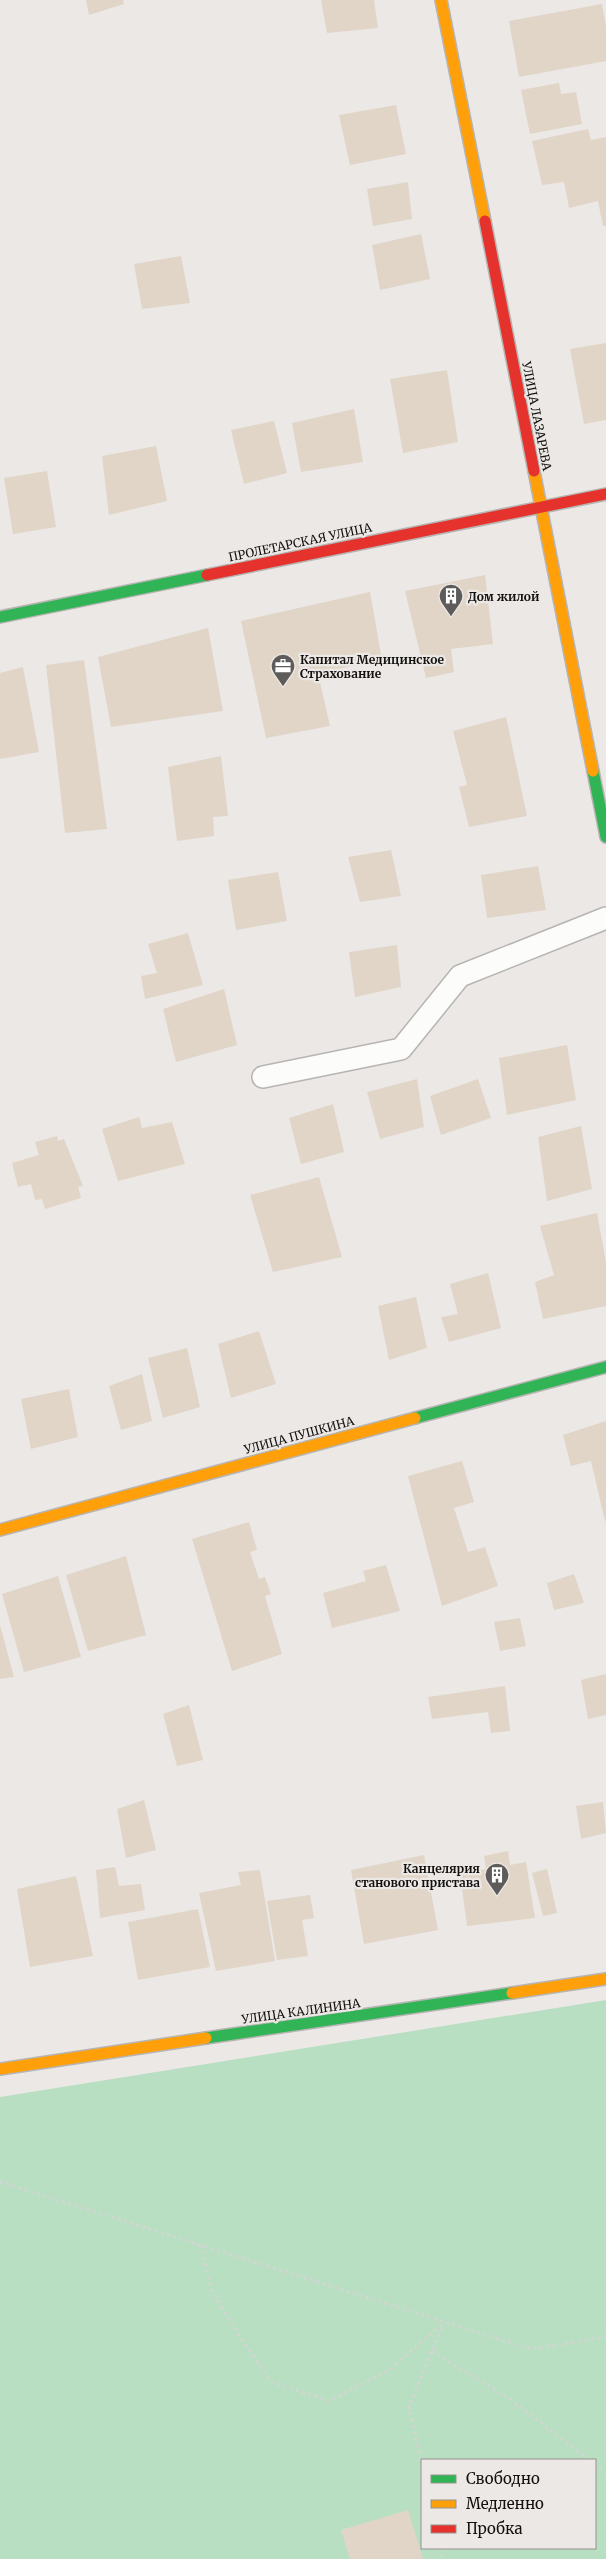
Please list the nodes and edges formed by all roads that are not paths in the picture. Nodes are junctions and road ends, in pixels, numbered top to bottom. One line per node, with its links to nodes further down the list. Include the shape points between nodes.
1 (441, 0): 3 (street, УЛИЦА ЛАЗАРЕВА)
2 (606, 494): 3 (street, ПРОЛЕТАРСКАЯ УЛИЦА)
3 (540, 507): 4 (street, ПРОЛЕТАРСКАЯ УЛИЦА); 5 (street, УЛИЦА ЛАЗАРЕВА)
4 (0, 618)
5 (606, 837)
6 (606, 918): 7 (lane, via 460,976 401,1049)
7 (263, 1077)
8 (606, 1367): 9 (street, УЛИЦА ПУШКИНА)
9 (0, 1530)
10 (606, 1979): 11 (street, УЛИЦА КАЛИНИНА)
11 (0, 2069)

